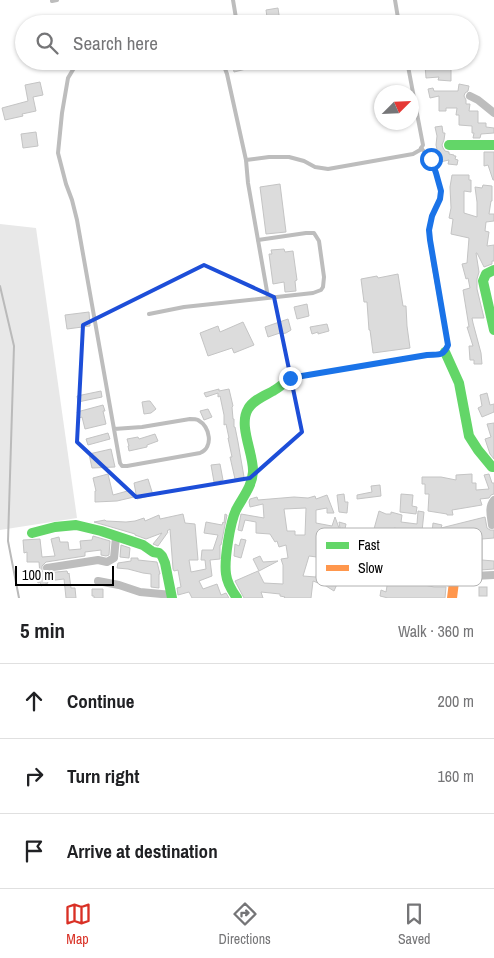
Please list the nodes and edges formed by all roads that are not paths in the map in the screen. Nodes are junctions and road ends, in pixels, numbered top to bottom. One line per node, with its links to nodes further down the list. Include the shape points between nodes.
1 (233, 0): 3 (lane)
2 (395, 0): 4 (lane)
3 (236, 15)
4 (398, 15)
5 (73, 70): 21 (lane, via 68,78 58,153 78,220)
6 (225, 70): 13 (lane)
7 (408, 70): 12 (lane)
8 (470, 96): 9 (street)
9 (494, 113)
10 (449, 145): 11 (street)
11 (494, 145)
12 (422, 148): 13 (lane, via 413,154 328,169 315,168 289,157); 19 (lane, via 431,159 441,191 429,230 448,345)
13 (246, 160): 14 (lane)
14 (258, 240): 16 (lane); 16 (lane, via 314,233 319,241 324,277 321,290)
15 (494, 270): 18 (street, via 484,277)
16 (268, 297): 17 (lane)
17 (149, 314)
18 (494, 330)
19 (445, 352): 20 (lane); 22 (street, via 459,383 469,436)
20 (290, 378): 30 (street, via 262,396 246,412 252,475 234,517 226,571)
21 (114, 429): 21 (lane, via 122,466 200,453 208,447 208,434 197,420)
22 (494, 467)
23 (494, 500): 24 (street, via 490,508)
24 (492, 525)
25 (32, 532): 26 (street, via 76,525)
26 (116, 537): 27 (street, via 114,558 107,562 98,560); 29 (street, via 143,545 162,556)
27 (47, 568)
28 (98, 581): 29 (street)
29 (172, 597)
30 (236, 598)

